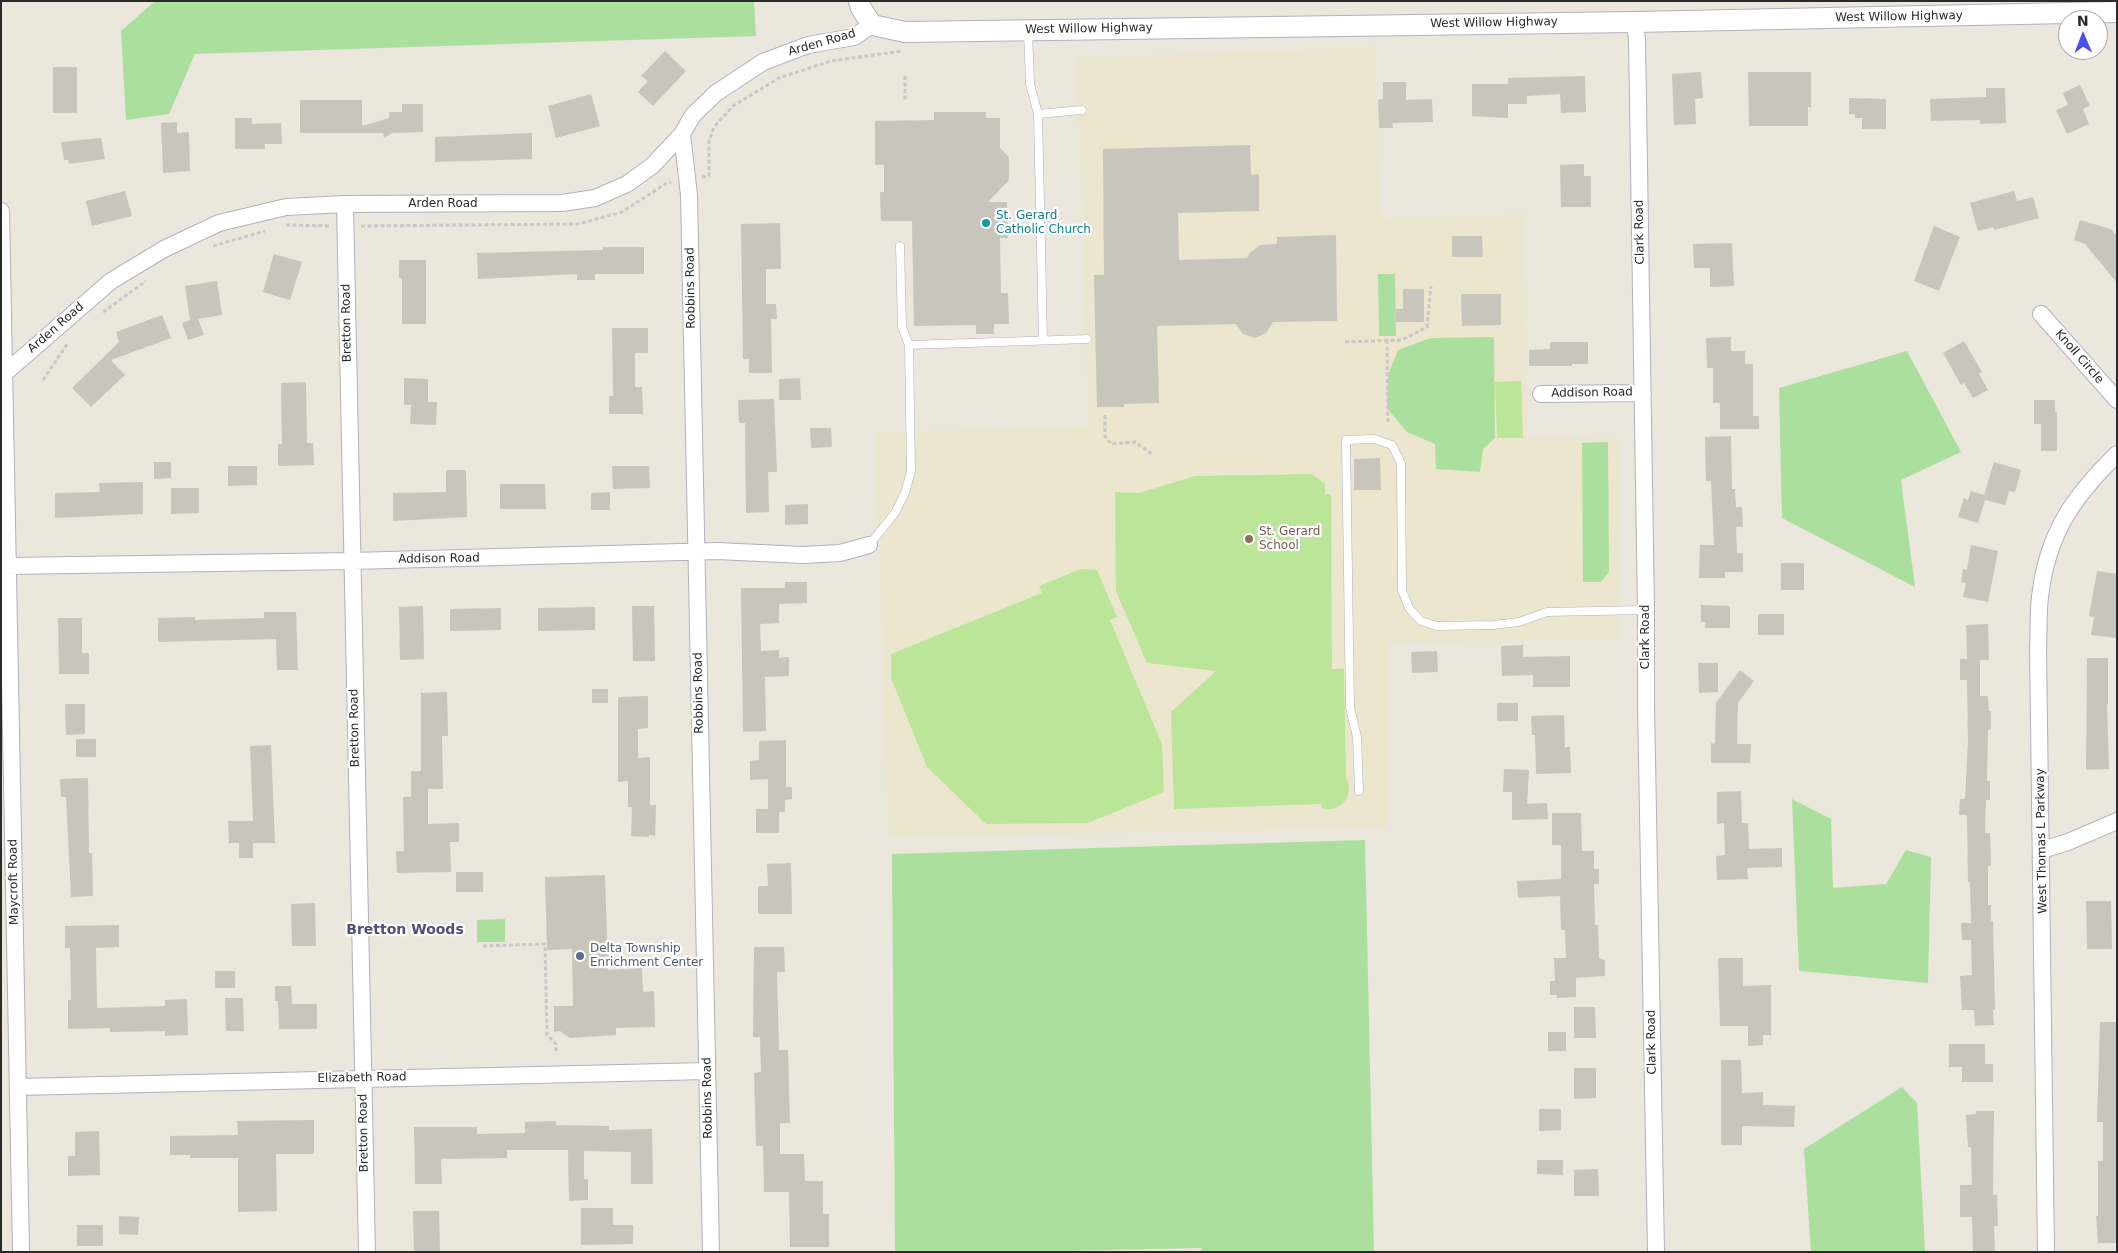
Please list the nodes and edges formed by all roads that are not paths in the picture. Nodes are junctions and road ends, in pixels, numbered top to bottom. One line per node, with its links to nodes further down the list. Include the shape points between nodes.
1 (859, 1): 4 (street)
2 (2117, 12): 3 (street, West Willow Highway)
3 (1635, 22): 5 (street, West Willow Highway); 17 (street, Clark Road)
4 (872, 25): 5 (street, West Willow Highway, via 905,32); 8 (street, Arden Road, via 854,37 808,45 763,62 716,93 693,115)
5 (1028, 30): 7 (lane, via 1030,84)
6 (1082, 110): 7 (lane)
7 (1038, 114): 14 (lane)
8 (682, 134): 9 (street, Arden Road, via 646,171 596,198 562,203); 22 (street, Robbins Road, via 688,180)
9 (345, 204): 16 (street, Arden Road, via 286,207 219,223 164,248 111,282); 23 (street, Bretton Road)
10 (1, 212): 16 (street, Maycroft Road)
11 (900, 246): 15 (lane, via 902,327)
12 (2041, 314): 19 (street, Knoll Circle)
13 (1087, 339): 14 (lane)
14 (1043, 340): 15 (lane)
15 (909, 345): 21 (lane, via 911,472 895,513)
16 (5, 373): 24 (street, Maycroft Road)
17 (1643, 392): 18 (street, Addison Road); 25 (street, Clark Road)
18 (1541, 394)
19 (2117, 400)
20 (2117, 454): 28 (street, West Thomas L Parkway, via 2081,492 2055,533 2041,588 2038,647)
21 (869, 545): 22 (street, Addison Road, via 840,553 803,555)
22 (696, 553): 23 (street, Addison Road); 29 (street, Robbins Road)
23 (352, 561): 24 (street, Addison Road); 30 (street, Bretton Road)
24 (7, 566): 31 (street, Maycroft Road)
25 (1646, 610): 26 (lane, via 1547,612 1519,622 1494,625 1437,626 1421,621 1408,608 1402,590 1400,463 1392,445 1374,439 1346,440 1350,708 1357,736); 35 (street, Clark Road)
26 (1359, 791)
27 (2117, 821): 28 (street)
28 (2042, 850): 36 (street, West Thomas L Parkway)
29 (707, 1071): 30 (street, Elizabeth Road); 34 (street, Robbins Road)
30 (363, 1078): 31 (street, Elizabeth Road); 33 (street, Bretton Road)
31 (18, 1087): 32 (street, Maycroft Road)
32 (21, 1252)
33 (367, 1252)
34 (711, 1252)
35 (1656, 1252)
36 (2046, 1252)

